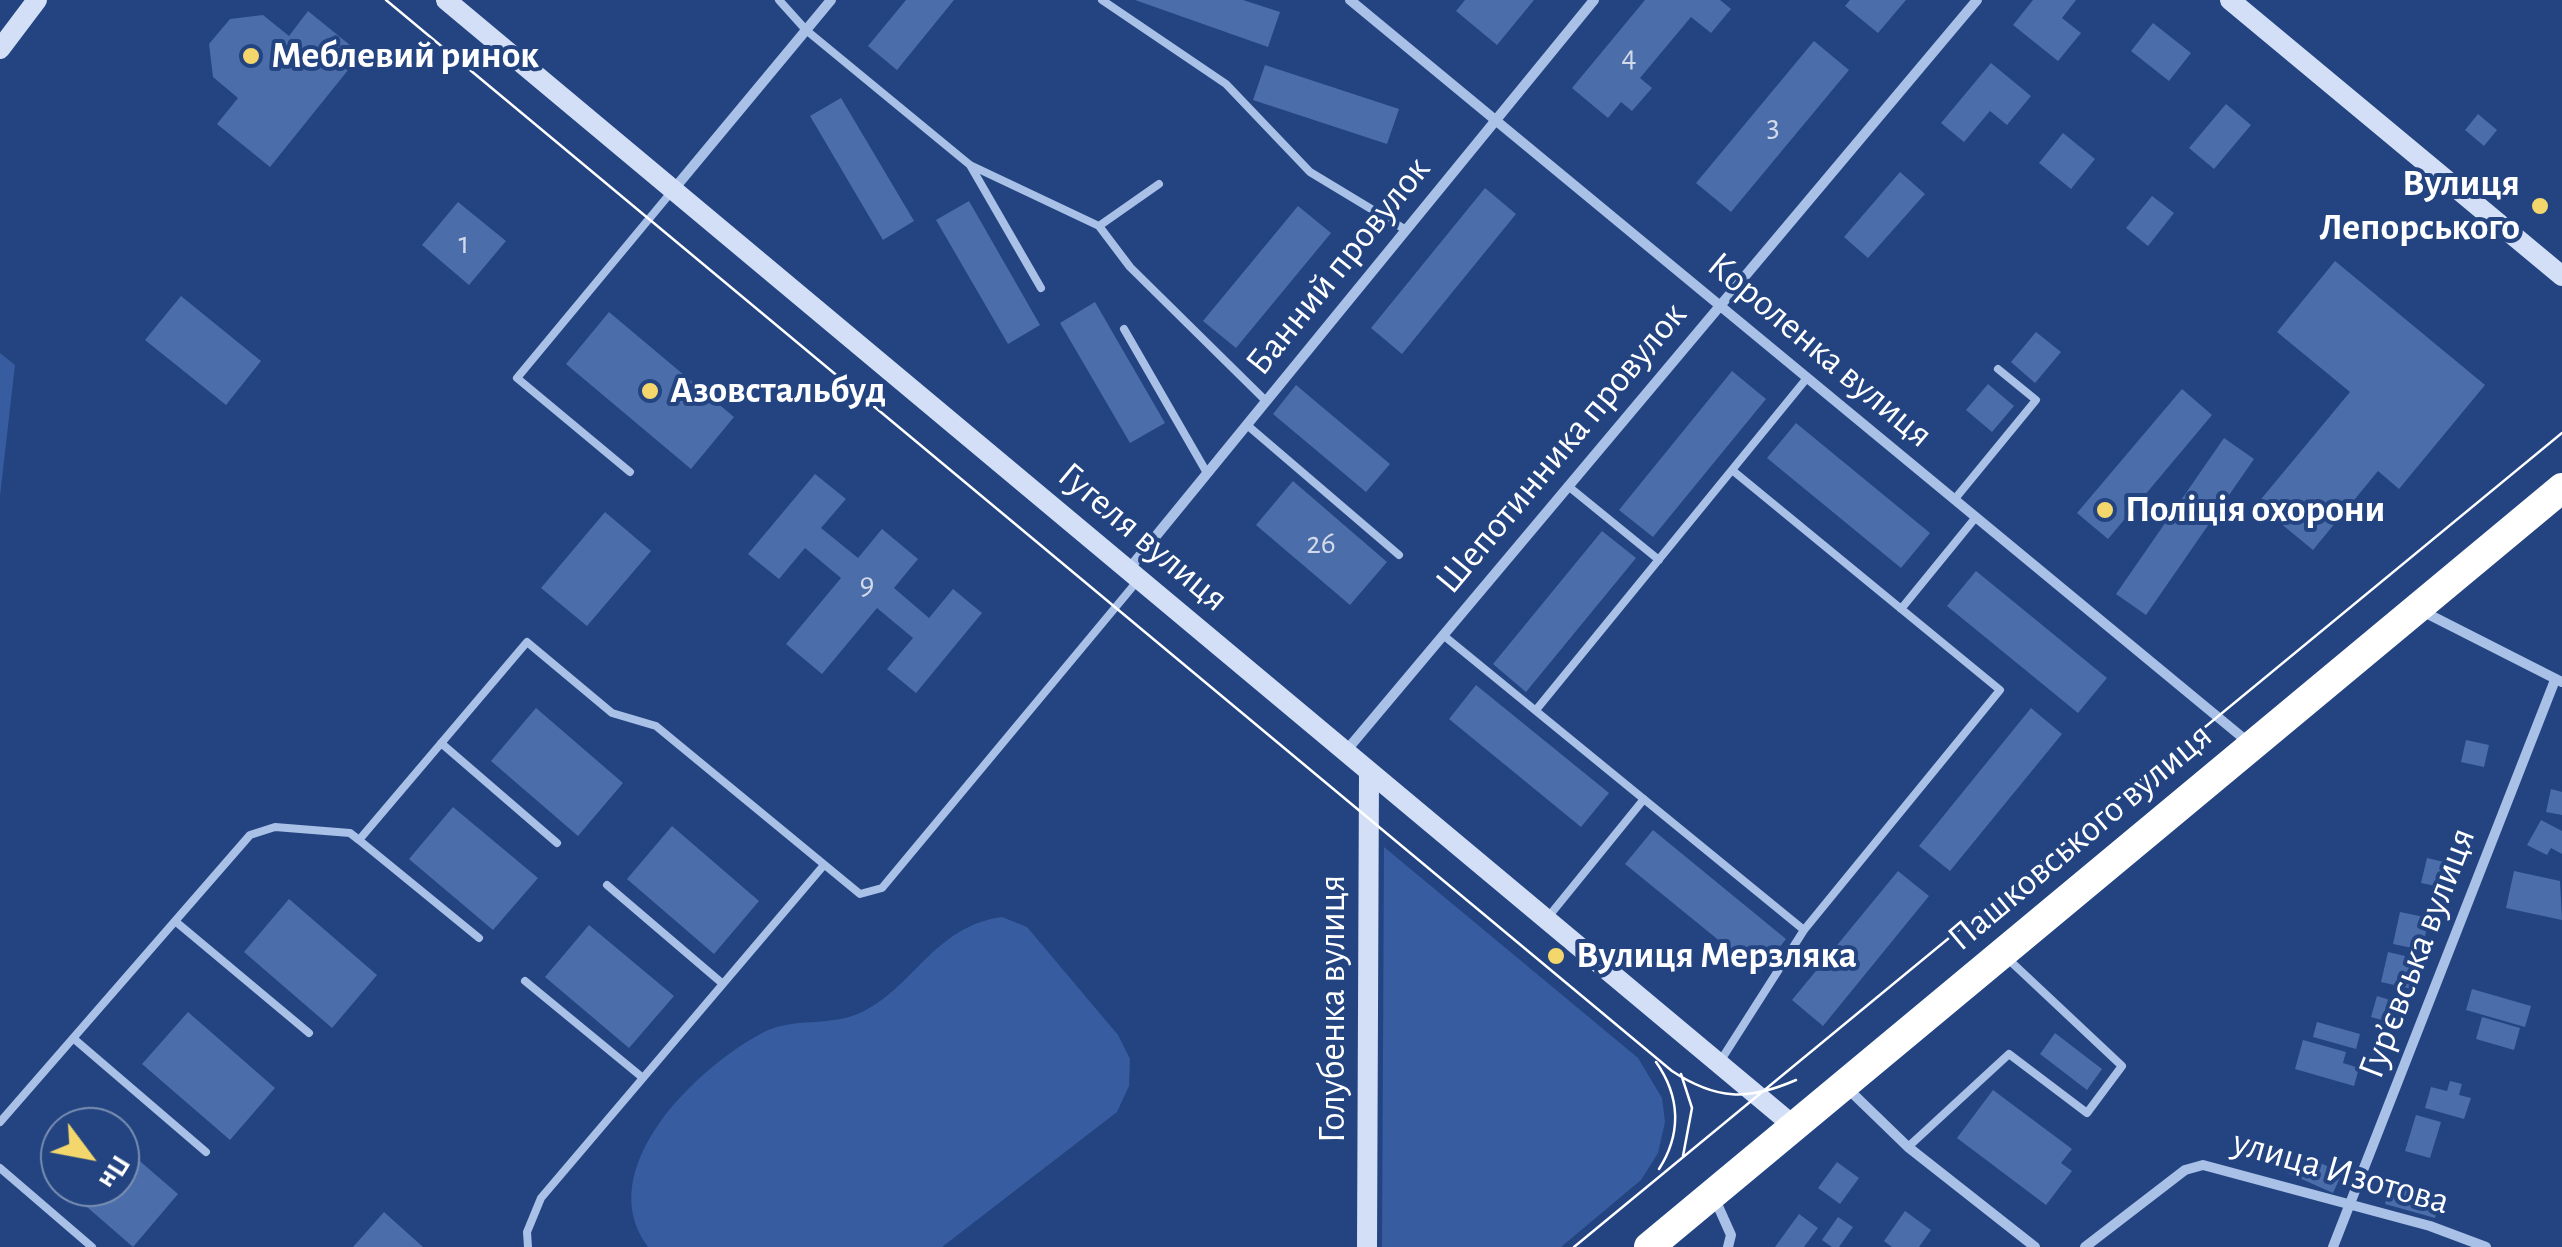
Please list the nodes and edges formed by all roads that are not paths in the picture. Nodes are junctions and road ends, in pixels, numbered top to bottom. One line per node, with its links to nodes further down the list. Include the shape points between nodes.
1 (37, 0): 11 (street)
2 (446, 0): 15 (street, Гугеля вулиця)
3 (779, 0): 10 (lane)
4 (830, 0): 10 (street)
5 (1102, 0): 17 (lane, via 1226,84 1310,172)
6 (1350, 0): 12 (street, Короленка вулиця)
7 (1594, 0): 12 (street, Банний провулок)
8 (1977, 0): 20 (street, Шепотинника провулок)
9 (2230, 0): 18 (street)
10 (806, 30): 13 (lane); 15 (street)
11 (0, 50)
12 (1496, 120): 17 (street, Банний провулок); 20 (street, Короленка вулиця)
13 (970, 165): 16 (lane); 19 (lane)
14 (1159, 184): 16 (lane)
15 (673, 190): 27 (lane, via 517,378); 35 (street, Гугеля вулиця)
16 (1098, 226): 24 (lane, via 1130,267)
17 (1406, 230): 24 (street, Банний провулок)
18 (2562, 276)
19 (1041, 288)
20 (1720, 306): 23 (street, Короленка вулиця); 29 (street, Шепотинника провулок)
21 (1124, 329): 28 (lane)
22 (1998, 370): 31 (lane, via 2036,400)
23 (1807, 378): 26 (lane); 31 (street, Короленка вулиця)
24 (1266, 401): 25 (street, Банний провулок)
25 (1247, 424): 28 (street, Банний провулок); 33 (lane)
26 (1732, 470): 34 (lane); 37 (lane)
27 (630, 472)
28 (1208, 473): 35 (street, Банний провулок)
29 (1568, 486): 34 (lane); 38 (street, Шепотинника провулок)
30 (2562, 488): 36 (highway, Пашковського вулиця)
31 (1954, 500): 32 (street, Короленка вулиця)
32 (1976, 518): 37 (lane); 42 (street, Короленка вулиця)
33 (1399, 554)
34 (1659, 560): 40 (lane)
35 (1133, 575): 43 (street, Гугеля вулиця); 48 (lane, via 882,888 860,894)
36 (2417, 608): 39 (street); 42 (highway, Пашковського вулиця)
37 (1901, 609): 52 (lane, via 2000,690)
38 (1444, 634): 40 (lane); 43 (street, Шепотинника провулок)
39 (2558, 682): 68 (street, Гур’євська вулиця)
40 (1536, 710): 45 (lane)
41 (441, 743): 46 (lane); 47 (lane); 48 (lane, via 527,642 612,713 656,726)
42 (2252, 746): 54 (highway, Пашковського вулиця)
43 (1345, 752): 44 (street, Гугеля вулиця)
44 (1370, 772): 50 (street, Гугеля вулиця); 71 (street, Голубенка вулиця)
45 (1644, 799): 50 (lane); 52 (lane)
46 (359, 840): 51 (lane, via 350,833 276,828 250,834); 53 (lane)
47 (558, 843)
48 (824, 865): 56 (lane)
49 (607, 885): 56 (lane)
50 (1546, 919): 59 (street, Гугеля вулиця)
51 (175, 921): 57 (lane); 58 (lane)
52 (1804, 930): 59 (lane)
53 (478, 938)
54 (2003, 954): 61 (highway, Пашковського вулиця); 64 (lane, via 2122,1066 2087,1112 2009,1054)
55 (525, 982): 60 (lane)
56 (723, 984): 60 (lane)
57 (309, 1033)
58 (73, 1038): 62 (lane); 65 (lane)
59 (1719, 1064): 63 (street, Гугеля вулиця)
60 (643, 1078): 70 (lane, via 540,1198)
61 (1844, 1086): 63 (highway, Пашковського вулиця); 64 (street)
62 (0, 1122)
63 (1795, 1127): 67 (highway, Пашковського вулиця)
64 (1908, 1147): 74 (street)
65 (206, 1152)
66 (0, 1168): 69 (lane)
67 (1713, 1195): 72 (highway, Пашковського вулиця); 73 (street, via 1730,1235)
68 (2350, 1206): 75 (street, улица Изотова, via 2194,1166); 76 (street, Гур’євська вулиця); 77 (street, улица Изотова)
69 (92, 1247)
70 (528, 1247)
71 (1367, 1247)
72 (1649, 1247)
73 (1728, 1247)
74 (2035, 1247)
75 (2085, 1247)
76 (2334, 1247)
77 (2486, 1247)

